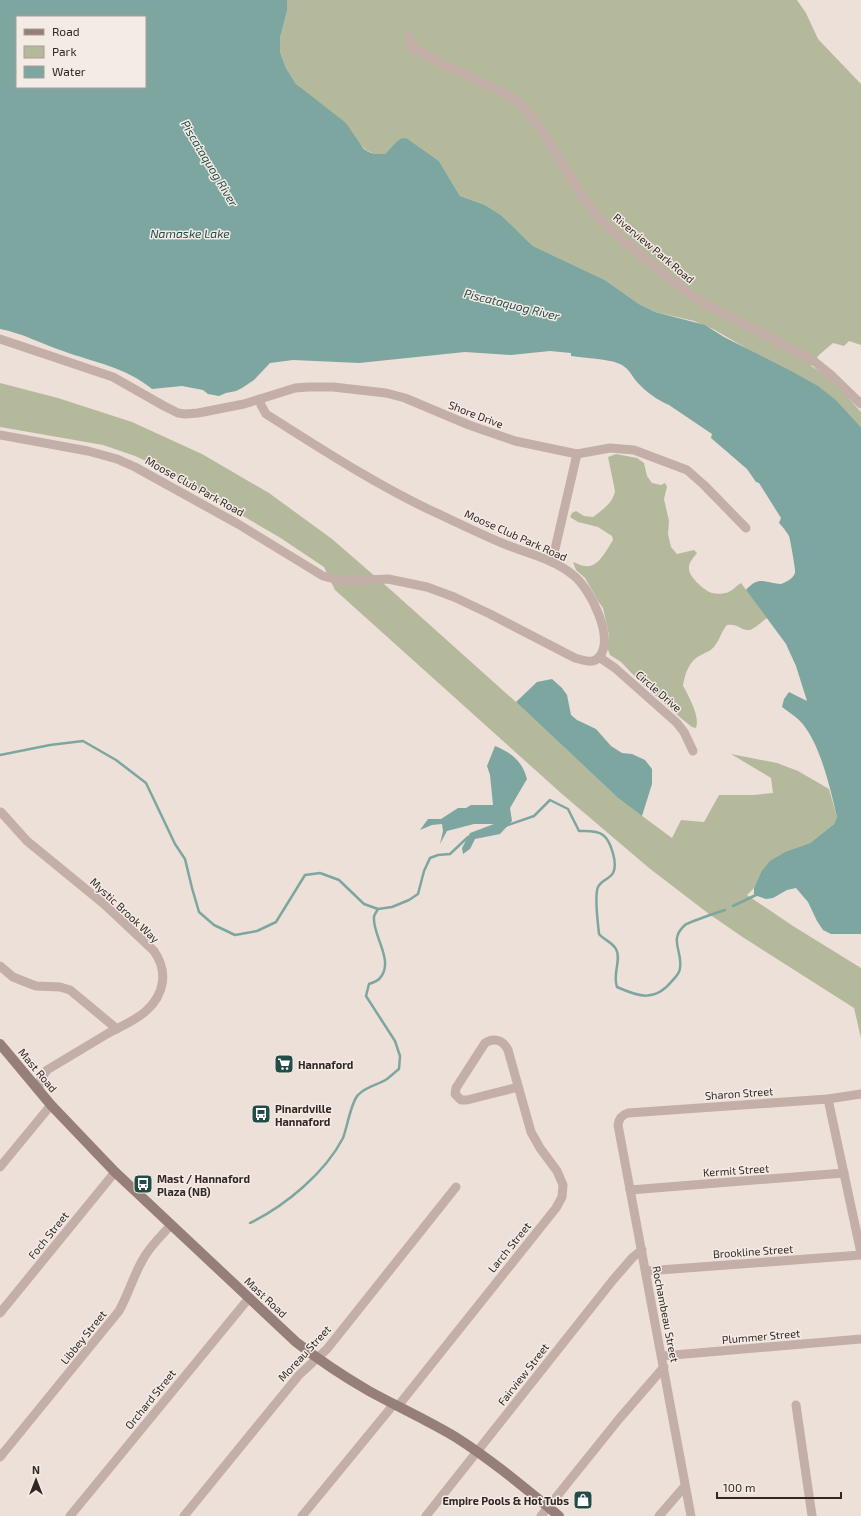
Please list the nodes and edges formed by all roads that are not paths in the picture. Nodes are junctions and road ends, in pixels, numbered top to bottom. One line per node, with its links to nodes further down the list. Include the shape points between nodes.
1 (409, 36): 4 (street, Riverview Park Road, via 412,47 516,100 536,121 581,195 599,218 620,238 704,303 815,362)
2 (0, 339): 3 (street, via 113,377 185,414 198,414)
3 (260, 399): 6 (street, Shore Drive, via 308,387 386,393 405,398 498,436); 8 (street, Moose Club Park Road, via 266,414 394,492 500,542)
4 (861, 404)
5 (0, 435): 9 (street, Moose Club Park Road, via 88,451 117,459 238,524 323,576 342,581 398,580 426,587 490,614 574,658 590,662)
6 (577, 454): 7 (street, via 610,448 625,449 679,466 695,475); 8 (street)
7 (746, 528)
8 (552, 562): 9 (street, Moose Club Park Road, via 573,574 594,603 604,638)
9 (599, 657): 10 (street, Circle Drive, via 677,722)
10 (693, 751)
11 (0, 812): 13 (street, Mystic Brook Way, via 27,841 104,904 154,951 158,958 164,980 159,996 146,1012)
12 (0, 966): 13 (street, via 13,977 36,986 70,990)
13 (117, 1029): 16 (street, Mystic Brook Way, via 47,1070)
14 (0, 1044): 16 (main road, Mast Road)
15 (518, 1086): 15 (street, Larch Street, via 506,1046 500,1041 488,1040 456,1088 455,1094 461,1100 468,1100); 36 (street, Larch Street, via 534,1137 561,1178 562,1197 556,1208)
16 (38, 1090): 19 (main road, Mast Road)
17 (861, 1094): 18 (street, Sharon Street)
18 (828, 1099): 20 (street, Sharon Street, via 628,1113); 23 (street)
19 (51, 1105): 21 (street); 22 (main road, Mast Road)
20 (620, 1118): 25 (street, Rochambeau Street, via 618,1125)
21 (0, 1167)
22 (115, 1172): 26 (main road, Mast Road); 31 (street, Foch Street)
23 (844, 1173): 25 (street, Kermit Street); 28 (street)
24 (456, 1188): 34 (street, Moreau Street)
25 (630, 1190): 27 (street, Rochambeau Street)
26 (171, 1224): 30 (main road, Mast Road); 39 (street, Libbey Street, via 142,1260 119,1311)
27 (642, 1250): 29 (street, Rochambeau Street); 38 (street, Fairview Street, via 613,1280)
28 (861, 1254): 29 (street, Brookline Street)
29 (646, 1270): 33 (street, Rochambeau Street)
30 (248, 1298): 34 (main road, Mast Road); 42 (street, Orchard Street)
31 (0, 1313)
32 (861, 1339): 33 (street, Plummer Street)
33 (662, 1356): 35 (street, Rochambeau Street)
34 (317, 1359): 36 (main road, Mast Road); 43 (street, Moreau Street, via 300,1374)
35 (664, 1367): 40 (street, Rochambeau Street); 41 (street)
36 (396, 1405): 38 (main road, Mast Road, via 429,1421); 44 (street, Larch Street)
37 (796, 1405): 50 (street)
38 (477, 1452): 41 (main road, Mast Road); 45 (street, Fairview Street)
39 (0, 1457)
40 (685, 1486): 48 (street); 49 (street, Rochambeau Street)
41 (548, 1507): 46 (street); 47 (main road, Mast Road)
42 (70, 1516)
43 (184, 1516)
44 (302, 1516)
45 (426, 1516)
46 (542, 1516)
47 (559, 1516)
48 (659, 1516)
49 (691, 1516)
50 (812, 1516)

